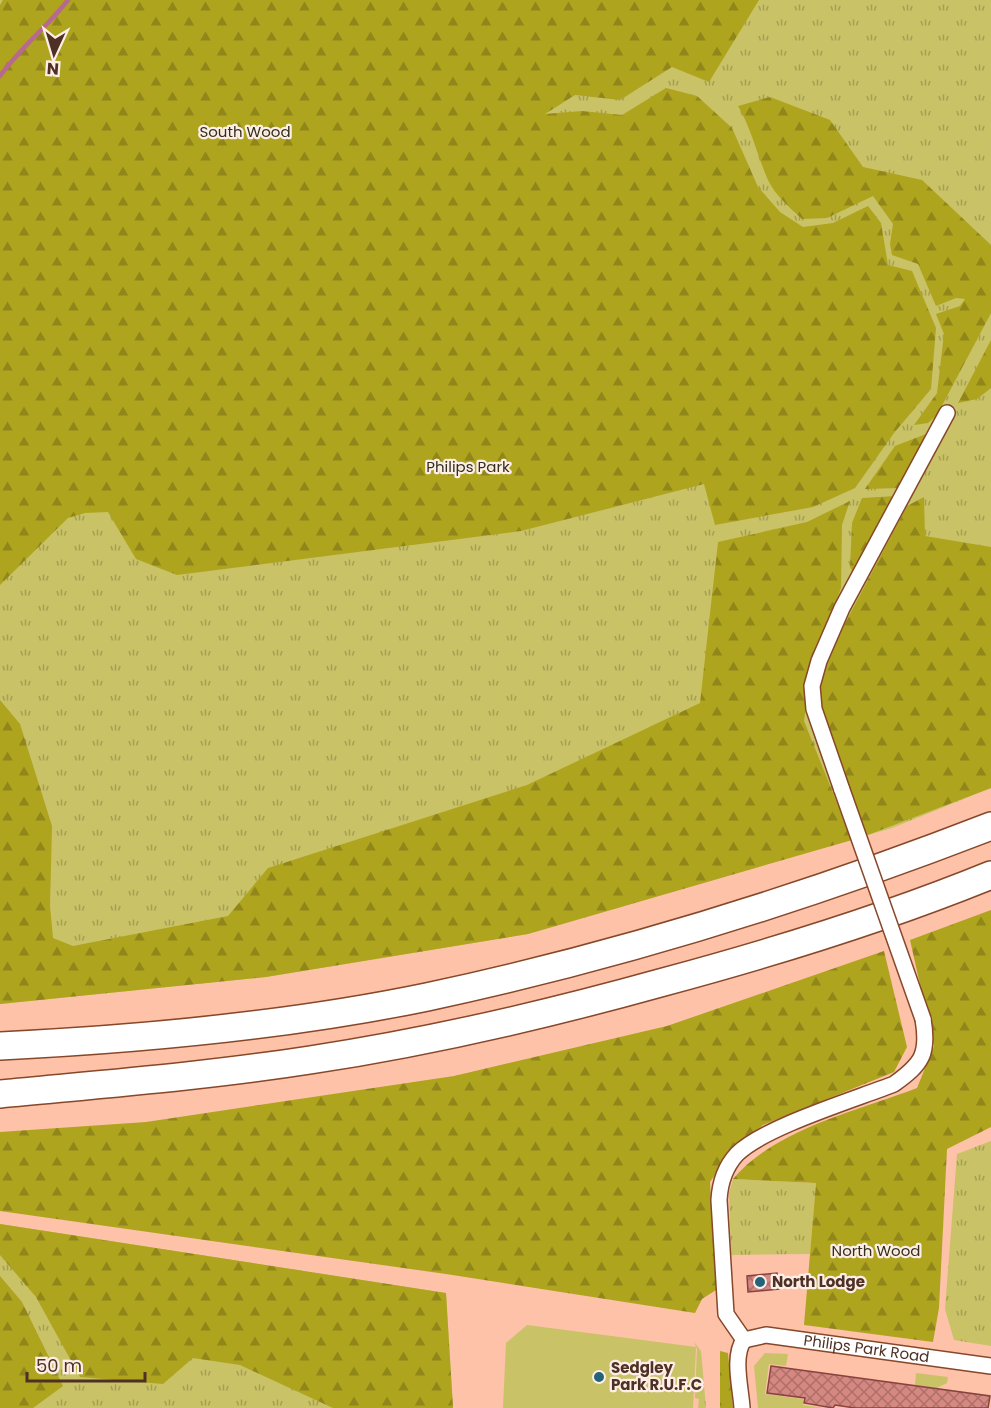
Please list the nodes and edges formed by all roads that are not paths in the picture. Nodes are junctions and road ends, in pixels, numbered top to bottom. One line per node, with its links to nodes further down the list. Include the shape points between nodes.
1 (947, 414): 6 (street, bridge, via 842,608 812,686 814,709 923,1019 923,1056 894,1084 772,1132 739,1153 728,1167 719,1200 726,1314)
2 (991, 826): 4 (highway, via 817,889 695,927 565,964 426,997 319,1016 186,1032)
3 (991, 875): 5 (highway, via 932,899 761,956 586,1004 434,1039 183,1077)
4 (0, 1047)
5 (0, 1094)
6 (744, 1340): 7 (street, Philips Park Road, via 766,1335); 8 (street, via 738,1357)
7 (991, 1366)
8 (742, 1408)

